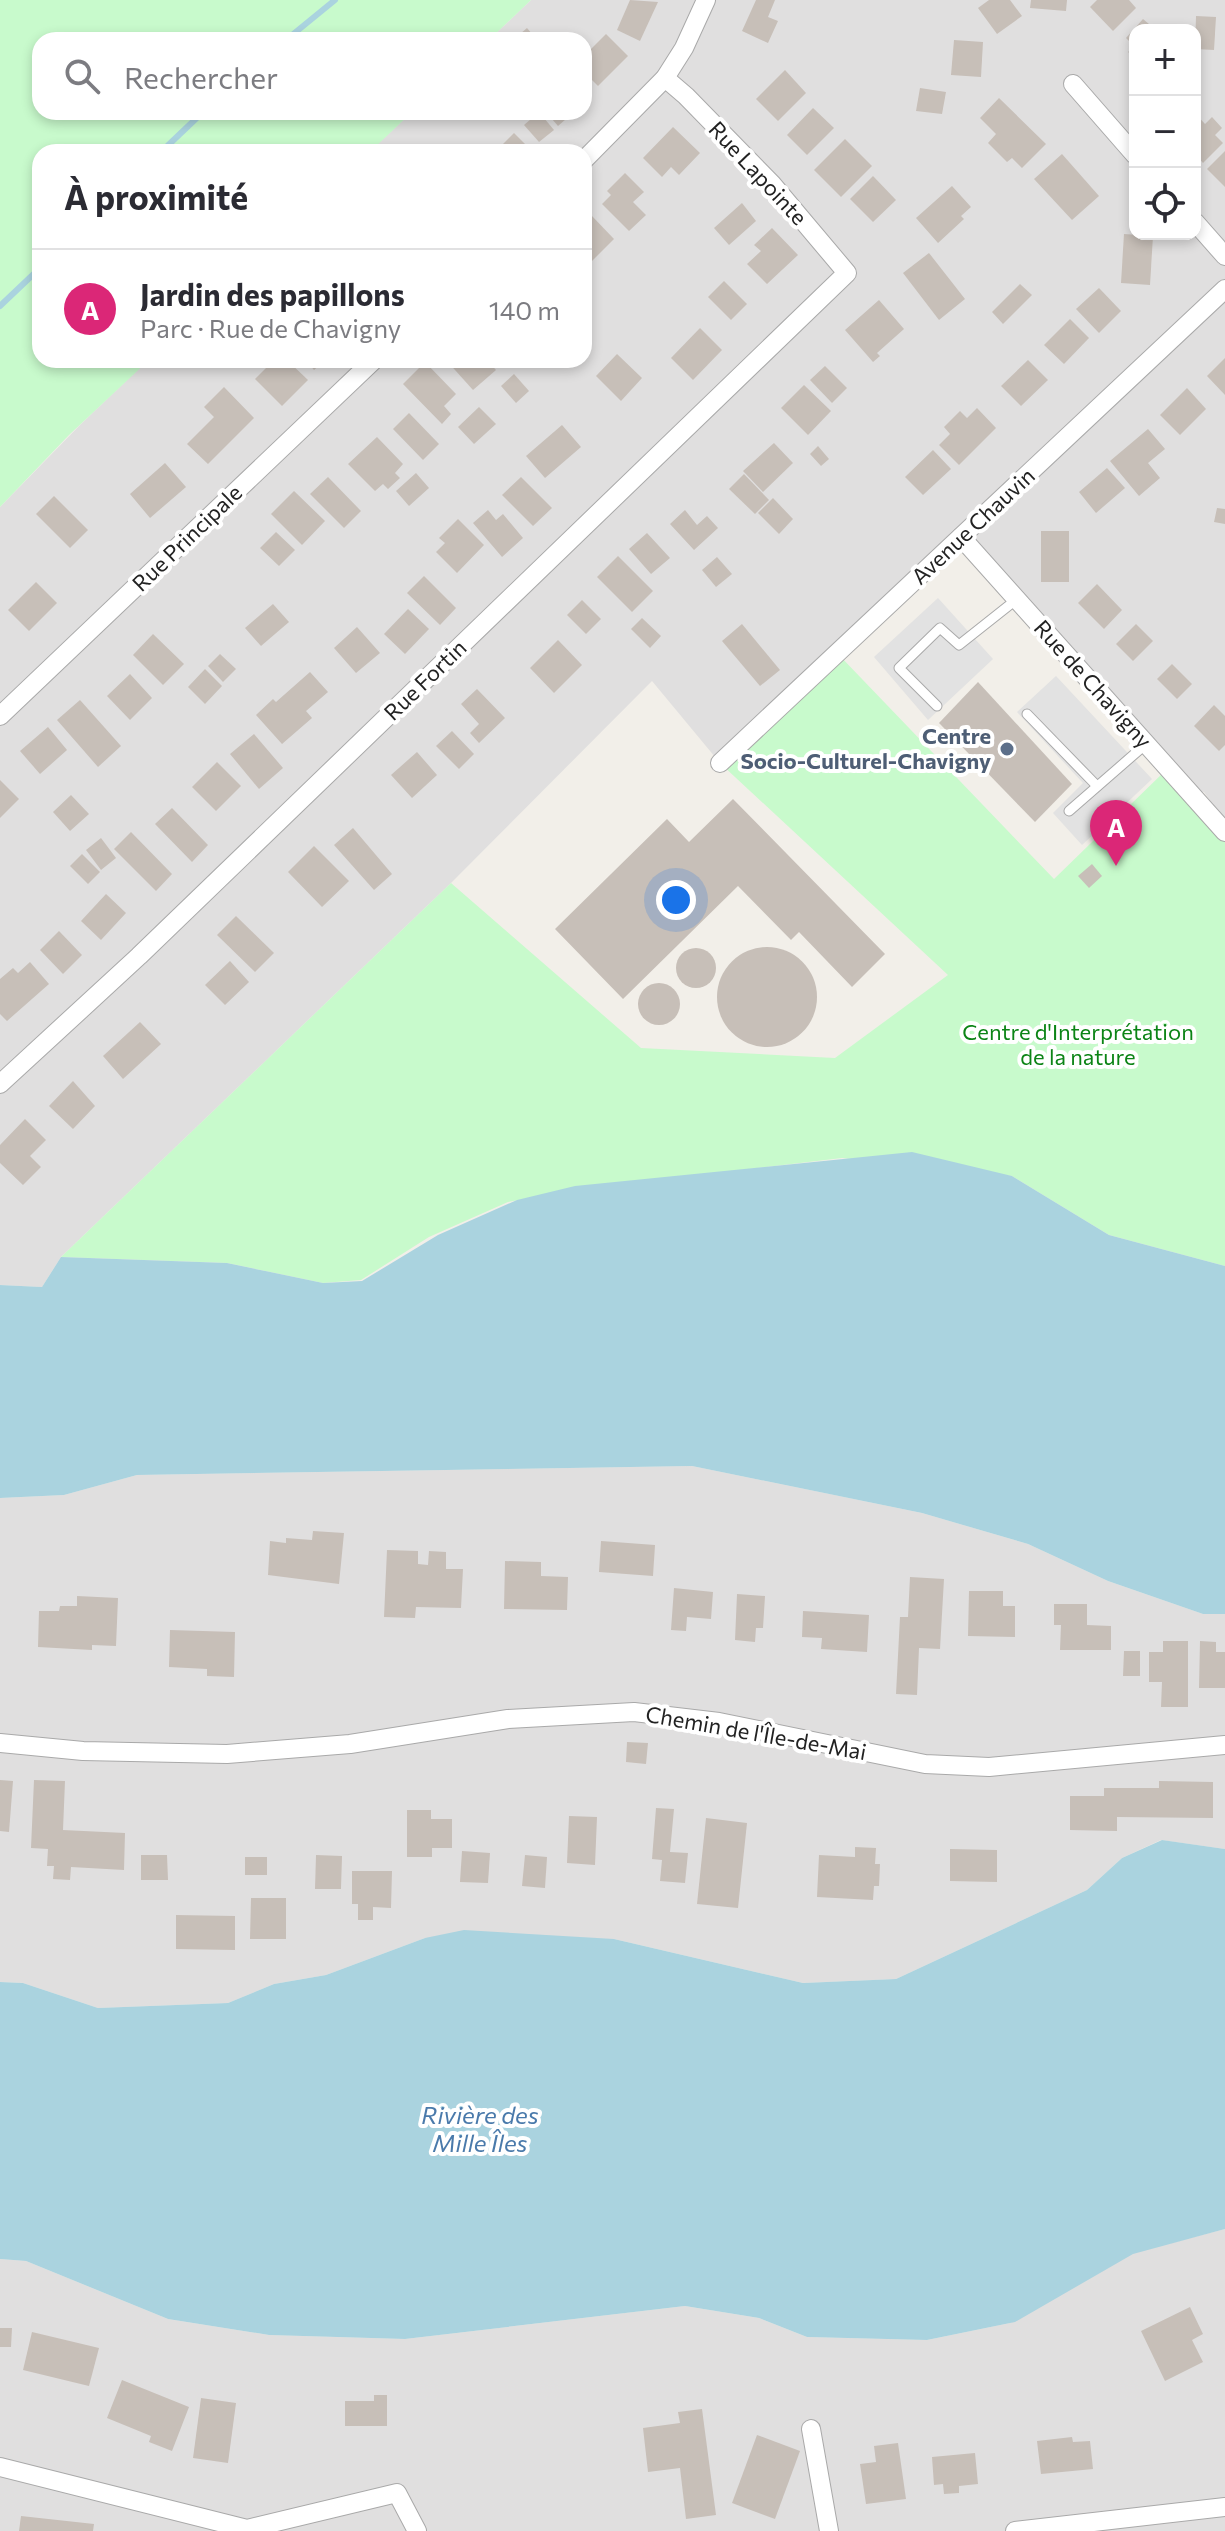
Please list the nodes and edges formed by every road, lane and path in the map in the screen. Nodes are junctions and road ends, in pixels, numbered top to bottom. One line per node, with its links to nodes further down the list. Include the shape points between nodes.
1 (706, 0): 2 (street)
2 (665, 78): 5 (street); 8 (street, Rue Lapointe, via 772,184)
3 (1073, 84): 4 (street)
4 (1129, 148)
5 (592, 152)
6 (1201, 229): 7 (street)
7 (1225, 256)
8 (847, 273): 21 (street, Rue Fortin)
9 (1225, 289): 11 (street, Avenue Chauvin)
10 (366, 368): 15 (street, Rue Principale)
11 (961, 537): 12 (street, Rue de Chavigny); 17 (street, Avenue Chauvin)
12 (1017, 599): 13 (lane, via 959,645 940,628 899,668); 16 (street, Rue de Chavigny)
13 (937, 706)
14 (1027, 714): 18 (lane)
15 (0, 716)
16 (1146, 744): 18 (lane); 20 (street, Rue de Chavigny)
17 (720, 763)
18 (1097, 786): 19 (lane)
19 (1069, 811)
20 (1225, 832)
21 (0, 1084)
22 (0, 1743): 23 (street, Chemin de l'Île-de-Mai, via 227,1754 350,1744 508,1719 634,1712 719,1722 925,1764 989,1767)
23 (1225, 1745)
24 (811, 2429): 29 (street)
25 (0, 2467): 28 (street, via 247,2529 397,2493)
26 (1225, 2507): 27 (street)
27 (1051, 2528): 30 (street)
28 (417, 2531)
29 (829, 2531)
30 (1015, 2531)

